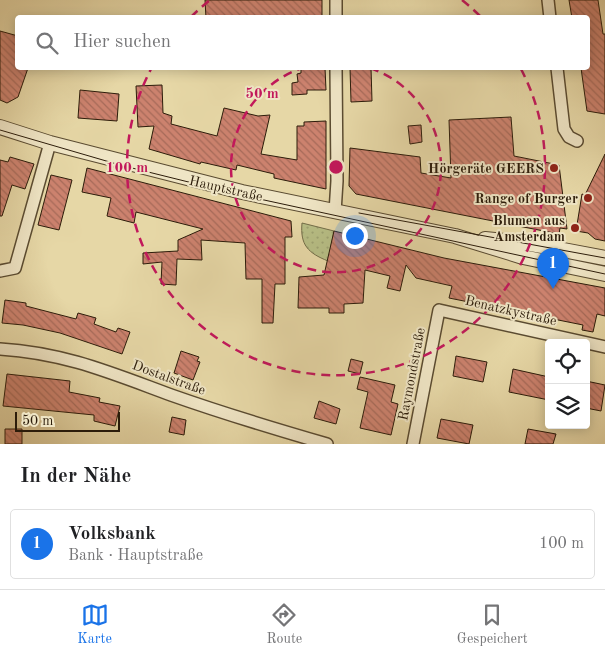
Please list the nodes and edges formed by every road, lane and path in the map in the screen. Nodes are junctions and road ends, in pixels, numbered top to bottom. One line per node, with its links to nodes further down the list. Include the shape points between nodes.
1 (336, 0): 3 (street)
2 (548, 0): 4 (street)
3 (336, 15)
4 (550, 15)
5 (336, 70): 10 (street)
6 (557, 70): 8 (street, via 564,129)
7 (0, 127): 9 (street, Hauptstraße)
8 (577, 141)
9 (50, 143): 10 (street, Hauptstraße); 13 (street, via 15,268)
10 (335, 212): 11 (street, Hauptstraße)
11 (456, 236): 12 (street, Hauptstraße, via 526,243); 14 (street, Hauptstraße, via 523,257)
12 (605, 258)
13 (0, 271)
14 (605, 274)
15 (439, 310): 16 (street, Benatzkystraße); 19 (street, Raymondstraße)
16 (605, 347)
17 (0, 349): 18 (street, Dostalstraße, via 87,363 172,395)
18 (327, 444)
19 (413, 444)

